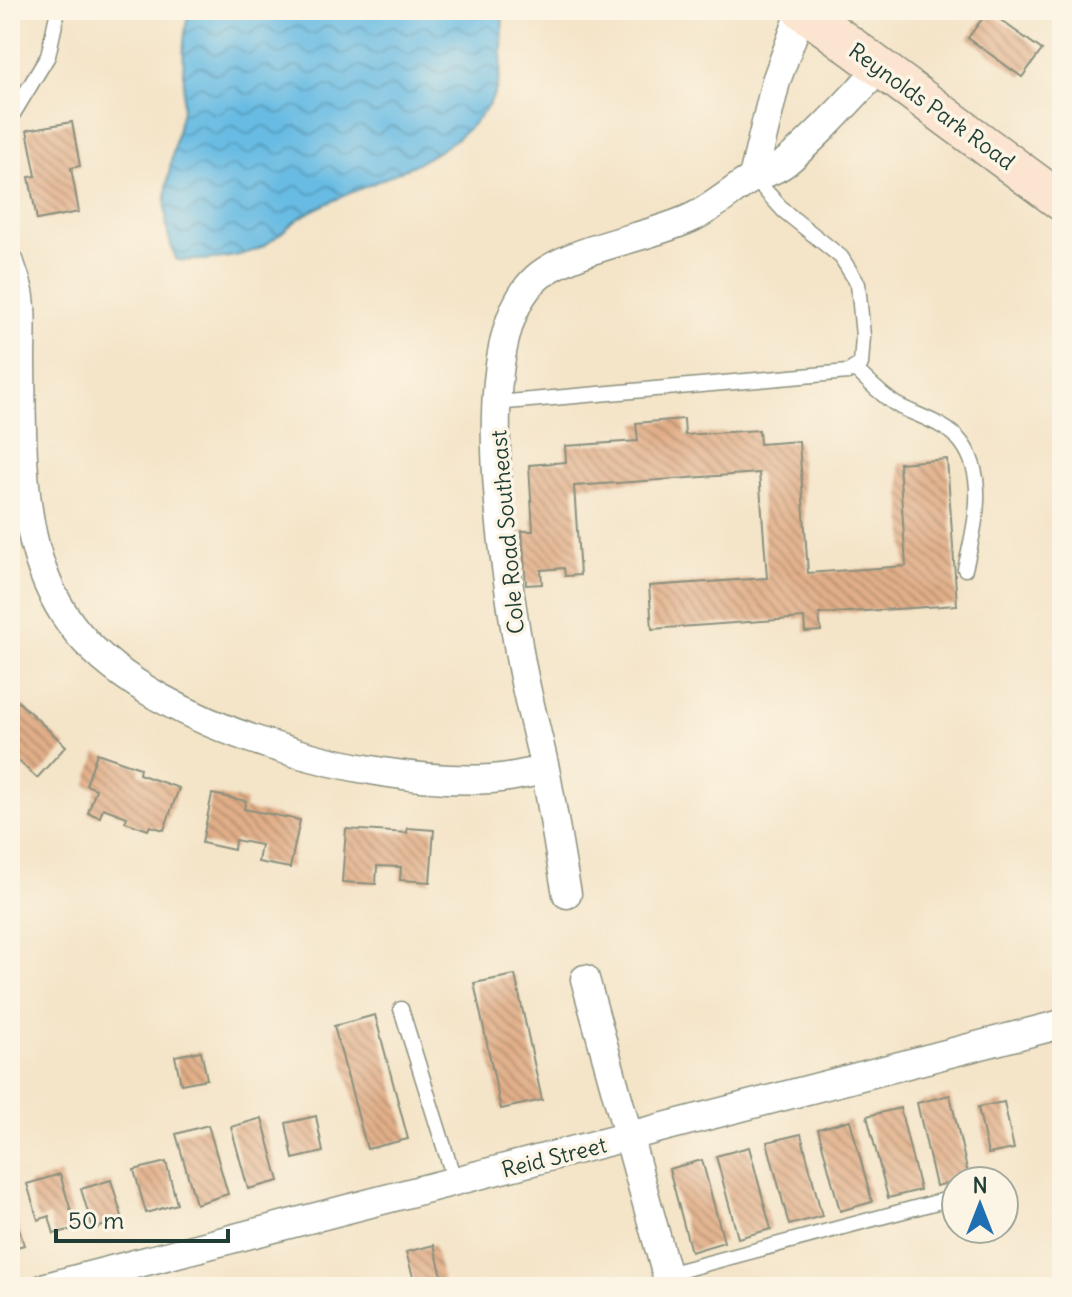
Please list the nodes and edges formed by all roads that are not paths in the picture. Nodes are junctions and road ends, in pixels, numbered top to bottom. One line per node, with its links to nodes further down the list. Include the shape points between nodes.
1 (58, 10): 4 (lane, via 48,56)
2 (802, 10): 3 (main road, Reynolds Park Road); 5 (street, via 776,81)
3 (880, 68): 5 (street, Cole Road Southeast, via 784,164); 6 (main road, Reynolds Park Road)
4 (10, 119)
5 (753, 177): 8 (lane, via 784,211 841,257 858,284 863,336 861,364); 9 (street, Cole Road Southeast, via 693,217 573,259 528,286 508,332)
6 (1062, 202)
7 (10, 263): 11 (street, via 20,297 23,456 36,549 60,608 100,655 179,708 348,766 452,779)
8 (854, 368): 9 (lane); 10 (lane, via 894,403 960,441 972,465 978,512)
9 (496, 403): 11 (street, Cole Road Southeast, via 501,522 518,647)
10 (965, 569)
11 (545, 770): 12 (street, Cole Road Southeast)
12 (567, 894)
13 (585, 979): 16 (street)
14 (401, 1009): 17 (lane)
15 (1062, 1024): 16 (street, Reid Street)
16 (630, 1137): 17 (street, Reid Street); 19 (street)
17 (455, 1182): 20 (street, Reid Street)
18 (940, 1202): 19 (lane)
19 (668, 1280)
20 (46, 1287)

